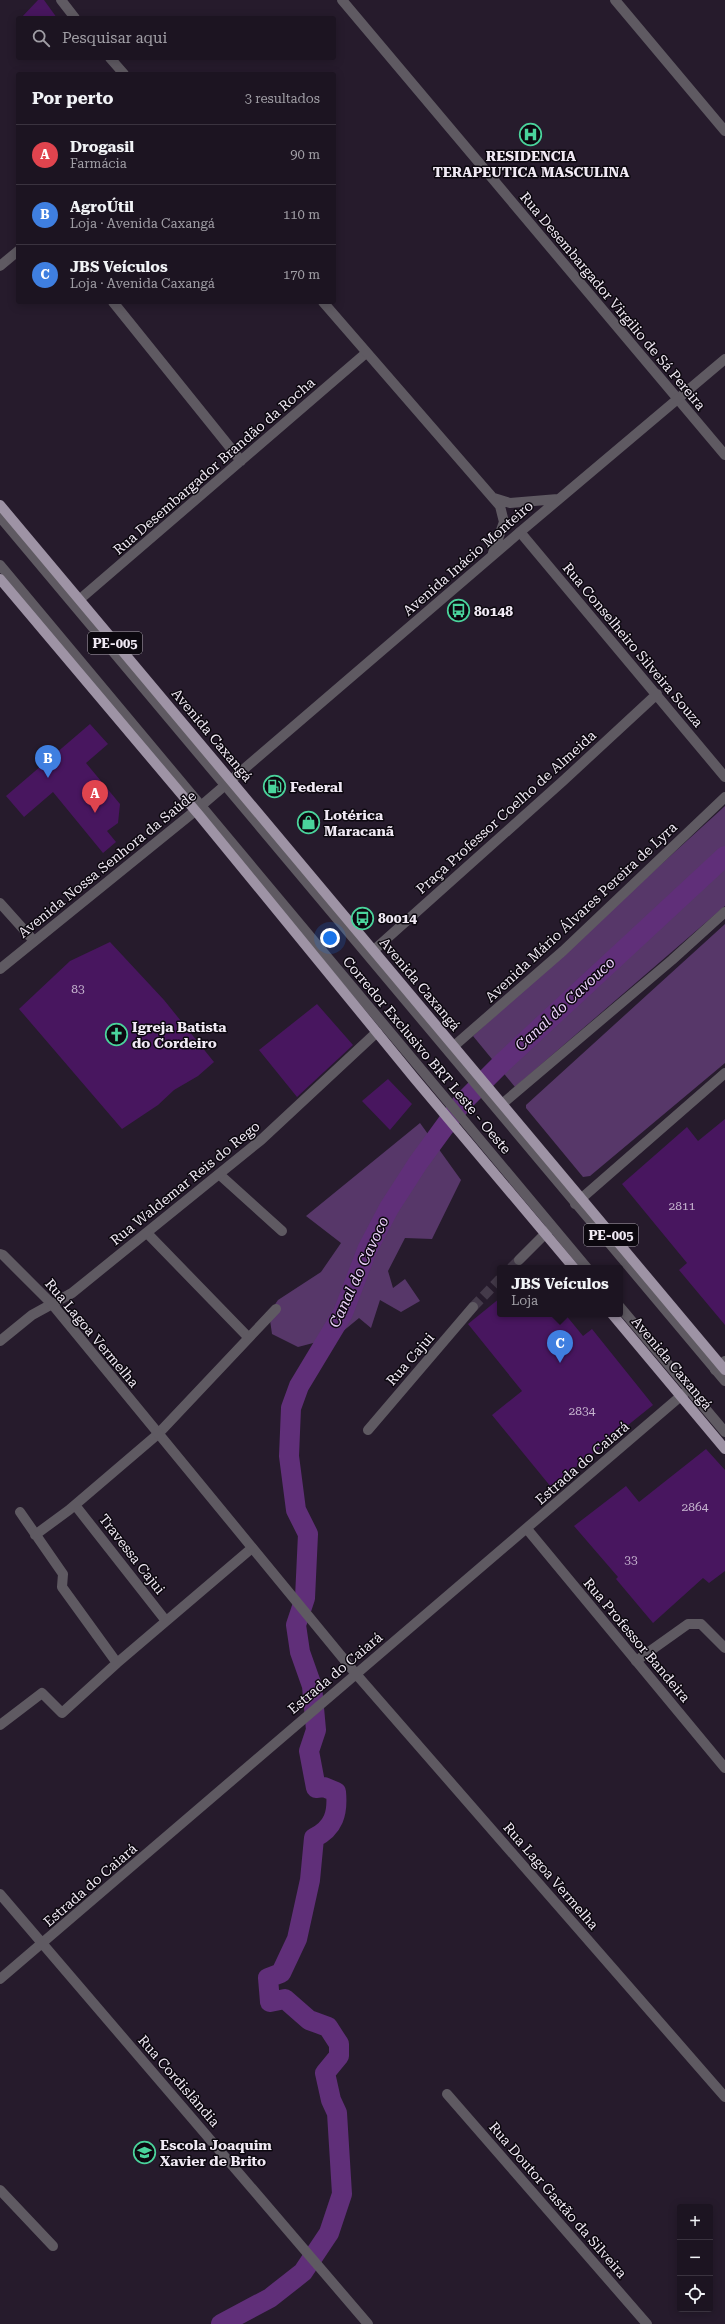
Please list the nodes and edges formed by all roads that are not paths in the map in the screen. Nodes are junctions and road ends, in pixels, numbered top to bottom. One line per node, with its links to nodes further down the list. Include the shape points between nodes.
1 (61, 0): 4 (street)
2 (342, 0): 14 (street, Rua Desembargador Virgilio de Sá Pereira)
3 (615, 0): 7 (street)
4 (73, 16)
5 (112, 60): 6 (street)
6 (122, 72)
7 (725, 131)
8 (16, 253): 9 (street)
9 (0, 266)
10 (115, 304): 16 (street)
11 (325, 304): 12 (street)
12 (366, 353): 16 (street, Rua Desembargador Brandão da Rocha); 17 (street)
13 (725, 359): 14 (street, Avenida Inácio Monteiro)
14 (677, 398): 15 (street, Rua Desembargador Virgilio de Sá Pereira); 18 (street, Avenida Inácio Monteiro)
15 (725, 455)
16 (241, 461): 25 (street, Rua Desembargador Brandão da Rocha)
17 (494, 498): 18 (street, via 510,503); 22 (street, via 500,506 504,522)
18 (559, 499): 21 (street, Avenida Inácio Monteiro)
19 (0, 506): 25 (main road, Avenida Caxangá / PE-005)
20 (0, 518): 28 (street, Corredor Exclusivo BRT Leste - Oeste)
21 (520, 532): 22 (street, Avenida Inácio Monteiro); 26 (street, Rua Conselheiro Silveira Souza)
22 (491, 556): 28 (street, Avenida Inácio Monteiro)
23 (0, 565): 30 (street, Corredor Exclusivo BRT Leste - Oeste)
24 (0, 579): 30 (main road, PE-005)
25 (79, 600): 28 (main road, Avenida Caxangá / PE-005)
26 (657, 694): 27 (street, Rua Conselheiro Silveira Souza); 34 (street, Praça Professor Coelho de Almeida)
27 (725, 777)
28 (228, 783): 30 (street, Avenida Nossa Senhora da Saúde); 34 (main road, Avenida Caxangá / PE-005); 37 (street, Corredor Exclusivo BRT Leste - Oeste)
29 (725, 797): 37 (street, Avenida Mário Álvares Pereira de Lyra, via 563,951)
30 (198, 808): 33 (street, Avenida Nossa Senhora da Saúde); 36 (main road, PE-005); 40 (street, Corredor Exclusivo BRT Leste - Oeste, via 423,1071)
31 (0, 903): 33 (street)
32 (725, 912): 39 (street, via 672,960)
33 (34, 941): 35 (street, Avenida Nossa Senhora da Saúde)
34 (374, 950): 37 (main road, Avenida Caxangá / PE-005)
35 (0, 969)
36 (377, 1032): 40 (main road, PE-005, via 415,1079); 41 (street, Rua Waldemar Reis do Rego)
37 (454, 1050): 39 (main road, Avenida Caxangá / PE-005)
38 (725, 1073): 42 (street)
39 (498, 1104): 42 (main road, Avenida Caxangá / PE-005)
40 (470, 1137): 44 (main road, PE-005)
41 (220, 1175): 43 (street); 45 (street, Rua Waldemar Reis do Rego)
42 (578, 1201): 57 (main road, Avenida Caxangá / PE-005)
43 (282, 1230)
44 (549, 1230): 47 (street); 48 (main road, PE-005); 49 (street)
45 (147, 1233): 50 (street, Rua Waldemar Reis do Rego, via 72,1293); 55 (street)
46 (0, 1254): 50 (street, Rua Lagoa Vermelha)
47 (519, 1260)
48 (572, 1265)
49 (584, 1265)
50 (52, 1304): 56 (street, Rua Waldemar Reis do Rego, via 32,1315); 63 (street, Rua Lagoa Vermelha)
51 (473, 1307): 61 (street, Rua Cajui)
52 (276, 1308): 55 (street)
53 (623, 1311): 59 (street)
54 (614, 1317): 60 (main road, Avenida Caxangá)
55 (248, 1337): 63 (street)
56 (0, 1341)
57 (722, 1367): 58 (street)
58 (725, 1381)
59 (689, 1389): 60 (street, Estrada do Caiará); 62 (street)
60 (680, 1396): 64 (main road, Avenida Caxangá); 67 (street, Estrada do Caiará)
61 (368, 1430)
62 (725, 1432)
63 (158, 1434): 65 (street); 69 (street, Rua Lagoa Vermelha)
64 (725, 1449)
65 (75, 1505): 68 (street); 70 (street, Travessa Cajui)
66 (20, 1512): 68 (street)
67 (526, 1529): 72 (street, Rua Professor Bandeira); 74 (street, Estrada do Caiará)
68 (35, 1535): 73 (street, via 63,1574 62,1587)
69 (252, 1548): 70 (street); 74 (street, Rua Lagoa Vermelha)
70 (166, 1621): 73 (street)
71 (725, 1648): 72 (street, via 701,1624 688,1624)
72 (636, 1661): 76 (street, Rua Professor Bandeira)
73 (116, 1663): 75 (street, via 62,1713 42,1693)
74 (356, 1674): 78 (street, Estrada do Caiará); 81 (street, Rua Lagoa Vermelha)
75 (0, 1725)
76 (725, 1768)
77 (0, 1894): 78 (street, Rua Cordislândia)
78 (43, 1944): 79 (street, Estrada do Caiará); 84 (street, Rua Cordislândia)
79 (0, 1979)
80 (447, 2094): 85 (street, Rua Doutor Gastão da Silveira)
81 (725, 2097)
82 (0, 2190): 83 (street)
83 (53, 2246)
84 (368, 2324)
85 (647, 2324)

